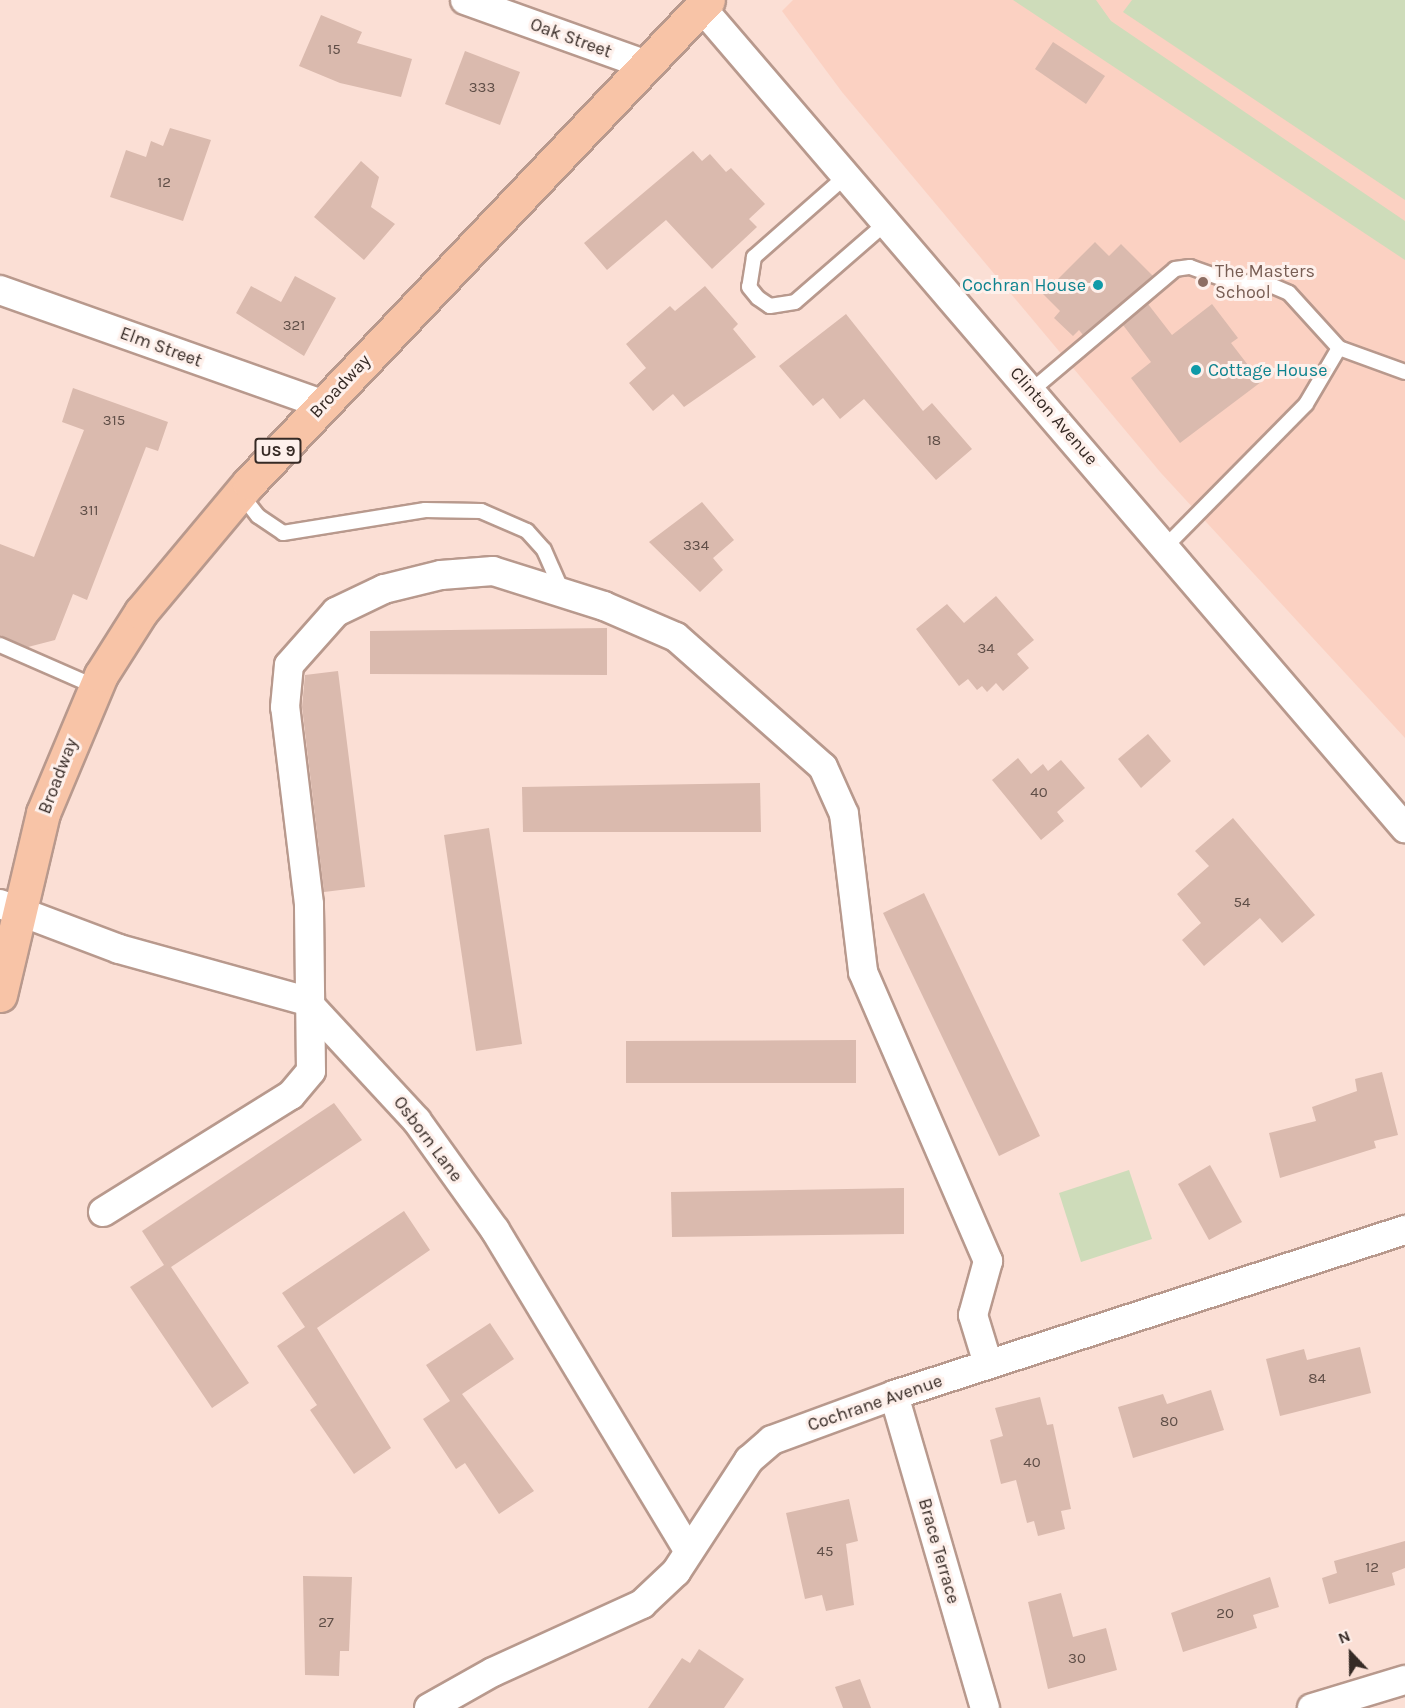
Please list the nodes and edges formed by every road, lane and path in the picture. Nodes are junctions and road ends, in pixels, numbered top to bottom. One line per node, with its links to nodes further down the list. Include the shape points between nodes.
1 (465, 0): 3 (street, Oak Street)
2 (704, 4): 3 (main road, Broadway / US 9); 4 (street, Clinton Avenue)
3 (644, 64): 10 (main road, Broadway / US 9)
4 (846, 176): 5 (street, Clinton Avenue); 5 (lane, via 754,257 749,287 758,298 770,306 795,302)
5 (887, 222): 9 (street, Clinton Avenue)
6 (0, 290): 10 (street, Elm Street)
7 (1339, 348): 8 (lane); 9 (lane, via 1289,292 1261,281 1235,283 1190,267 1175,269); 12 (lane, via 1306,404)
8 (1405, 372)
9 (1032, 390): 12 (street, Clinton Avenue)
10 (322, 404): 11 (main road, Broadway / US 9)
11 (240, 493): 13 (lane, via 258,516 283,533 425,510 481,511 527,531 544,550); 15 (main road, Broadway / US 9, via 141,612)
12 (1167, 546): 16 (street, Clinton Avenue)
13 (563, 593): 19 (street, via 493,571 441,575 384,589 336,612 299,648 284,684 309,904); 22 (street, via 676,637 823,767 844,814 863,972 988,1261 973,1315)
14 (0, 645): 15 (lane)
15 (96, 687): 17 (main road, Broadway / US 9)
16 (1405, 828)
17 (8, 907): 18 (main road, Broadway / US 9); 19 (street, via 118,949)
18 (0, 995)
19 (306, 1001): 20 (street, via 311,1071 291,1095); 24 (street, Osborn Lane, via 417,1120 495,1230)
20 (103, 1212)
21 (1405, 1230): 22 (street, Cochrane Avenue)
22 (987, 1364): 23 (street, Cochrane Avenue)
23 (894, 1395): 24 (street, Cochrane Avenue, via 772,1440 749,1460); 27 (street, Brace Terrace)
24 (689, 1551): 26 (street, Cochrane Avenue, via 663,1588 642,1604 493,1672)
25 (1405, 1680): 28 (street)
26 (429, 1708)
27 (985, 1708)
28 (1312, 1708)

